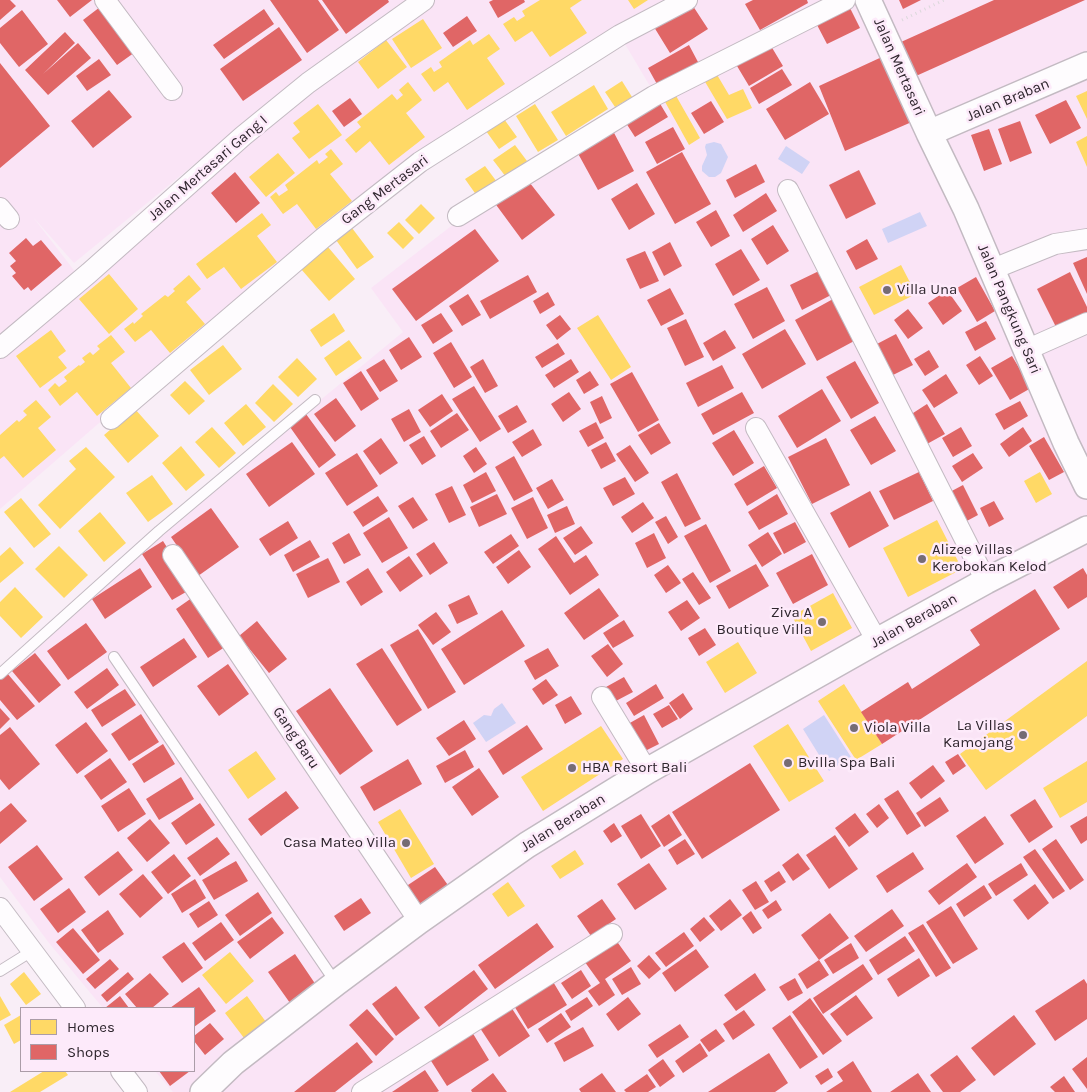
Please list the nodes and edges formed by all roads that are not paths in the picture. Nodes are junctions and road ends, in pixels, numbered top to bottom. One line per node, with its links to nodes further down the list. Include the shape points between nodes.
1 (105, 0): 7 (street)
2 (424, 0): 14 (street, Jalan Mertasari Gang I, via 308,83 243,136)
3 (687, 0): 17 (street, Gang Mertasari, via 620,35 420,162 323,238)
4 (845, 0): 10 (street, via 654,96)
5 (868, 0): 8 (street, Jalan Mertasari)
6 (1087, 65): 8 (street, Jalan Braban)
7 (172, 90)
8 (929, 134): 12 (street, Jalan Pangkung Sari)
9 (788, 190): 22 (street)
10 (458, 216)
11 (1087, 239): 12 (street, via 1055,244)
12 (993, 269): 15 (street, Jalan Pangkung Sari)
13 (1087, 323): 15 (street)
14 (0, 348)
15 (1026, 350): 19 (street, Jalan Pangkung Sari)
16 (315, 400): 25 (lane, via 159,531)
17 (111, 419)
18 (756, 428): 23 (street)
19 (1087, 486)
20 (1087, 529): 22 (street, Jalan Beraban)
21 (173, 555): 29 (street, Gang Baru)
22 (986, 582): 23 (street, Jalan Beraban)
23 (877, 641): 27 (street, Jalan Beraban)
24 (114, 657): 33 (lane)
25 (0, 674)
26 (602, 697): 27 (street)
27 (647, 771): 29 (street, Jalan Beraban, via 527,845)
28 (0, 908): 31 (street)
29 (418, 921): 33 (street, Jalan Beraban)
30 (612, 934): 38 (street)
31 (32, 951): 32 (lane); 34 (street)
32 (0, 971)
33 (336, 982): 37 (street, Jalan Beraban, via 233,1063)
34 (74, 1007)
35 (122, 1072): 36 (street)
36 (137, 1092)
37 (203, 1092)
38 (362, 1092)

